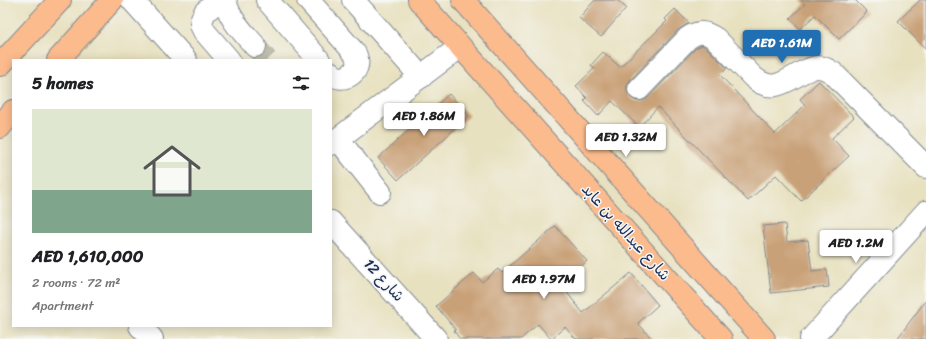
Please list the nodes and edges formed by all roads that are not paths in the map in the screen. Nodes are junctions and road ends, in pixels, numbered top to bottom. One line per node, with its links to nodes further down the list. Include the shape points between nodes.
1 (60, 0): 17 (main road)
2 (112, 0): 13 (main road)
3 (132, 0): 14 (street)
4 (219, 0): 15 (street, via 205,12 201,25 204,32)
5 (225, 0): 11 (street, via 238,28)
6 (267, 0): 16 (street)
7 (308, 0): 18 (street, via 357,57 358,65 348,77 341,78)
8 (353, 0): 19 (street)
9 (419, 0): 12 (main road, شارع عبدالله بن عابد)
10 (463, 0): 28 (main road)
11 (255, 46)
12 (460, 46): 19 (street); 29 (main road, شارع عبدالله بن عابد)
13 (59, 59)
14 (185, 59)
15 (228, 59)
16 (318, 59)
17 (0, 64)
18 (332, 74)
19 (421, 77): 23 (street)
20 (639, 89): 24 (street, via 688,38 702,32 710,34 753,77 766,85 781,84 811,68 819,67 833,73)
21 (12, 112): 22 (main road)
22 (0, 127)
23 (335, 142): 25 (street)
24 (926, 167)
25 (380, 192)
26 (926, 212): 35 (street)
27 (332, 223): 32 (street, شارع 12)
28 (717, 286): 29 (main road, via 704,282 694,289 691,295); 34 (main road)
29 (693, 308): 33 (main road, شارع عبدالله بن عابد)
30 (141, 327): 31 (street)
31 (152, 339)
32 (436, 339)
33 (721, 339)
34 (764, 339)
35 (811, 339)

